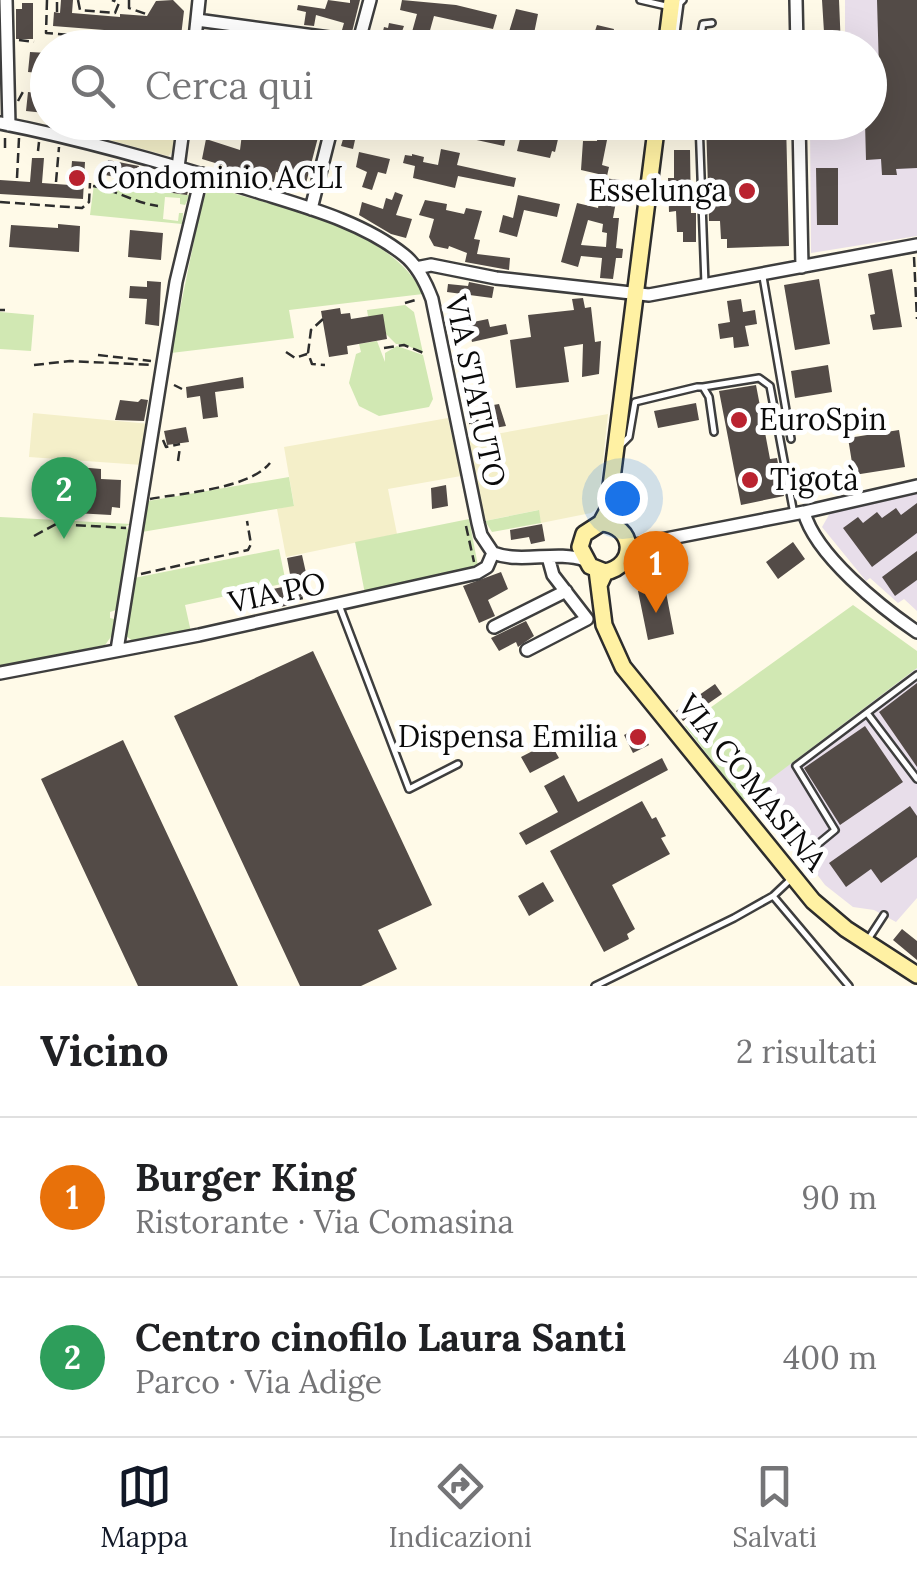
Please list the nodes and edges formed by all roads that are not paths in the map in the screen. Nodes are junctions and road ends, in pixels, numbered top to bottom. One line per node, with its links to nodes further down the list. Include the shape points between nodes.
1 (6, 0): 16 (street)
2 (200, 0): 7 (street)
3 (370, 0): 11 (street)
4 (642, 0): 6 (lane)
5 (796, 0): 15 (street)
6 (676, 2): 12 (main road); 13 (lane)
7 (197, 20): 9 (street); 10 (street)
8 (712, 23): 14 (lane)
9 (196, 30)
10 (261, 30)
11 (362, 30)
12 (670, 30)
13 (675, 30)
14 (702, 30)
15 (797, 30)
16 (5, 127): 17 (street, VIA STATUTO)
17 (30, 133)
18 (61, 140): 24 (street, VIA STATUTO)
19 (182, 140): 24 (street)
20 (329, 140): 26 (street)
21 (655, 140): 32 (main road)
22 (700, 140): 31 (lane)
23 (798, 140): 28 (street)
24 (178, 167): 25 (street, VIA STATUTO)
25 (202, 174): 26 (street, VIA STATUTO); 49 (street, via 178,270)
26 (312, 209): 29 (street, VIA STATUTO, via 395,248)
27 (917, 245): 28 (street)
28 (802, 267): 30 (street)
29 (416, 268): 32 (street); 42 (street, VIA STATUTO, via 432,300 478,523)
30 (763, 274): 31 (street); 35 (lane)
31 (705, 286): 32 (street)
32 (636, 294): 36 (main road)
33 (702, 387): 34 (lane); 36 (lane, via 635,402 628,436); 38 (lane, via 760,378 770,386)
34 (714, 432)
35 (791, 440)
36 (616, 451): 39 (main road)
37 (917, 486): 38 (street)
38 (799, 513): 41 (street); 48 (street, via 858,587)
39 (609, 519): 40 (main road, via 589,528); 41 (main road)
40 (582, 540): 43 (street); 44 (main road, VIA COMASINA)
41 (630, 546): 44 (main road, via 620,567)
42 (493, 553): 43 (street); 46 (street, VIA PO, via 477,573)
43 (550, 556): 44 (street); 45 (street)
44 (596, 572): 57 (main road, VIA COMASINA, via 604,625 623,666)
45 (566, 591): 47 (street); 50 (street, via 587,619)
46 (339, 605): 49 (street, VIA PO); 54 (lane, via 409,789)
47 (494, 627)
48 (917, 632)
49 (118, 650): 51 (street, VIA PO)
50 (527, 650)
51 (0, 673)
52 (917, 675): 53 (lane)
53 (867, 713): 55 (lane); 56 (lane, via 796,766 835,830)
54 (458, 764)
55 (917, 780)
56 (812, 849)
57 (793, 877): 58 (lane); 60 (main road, VIA COMASINA)
58 (772, 896): 62 (lane); 63 (lane)
59 (884, 915): 60 (lane)
60 (866, 942): 61 (main road, VIA COMASINA)
61 (917, 975)
62 (595, 986)
63 (849, 986)

